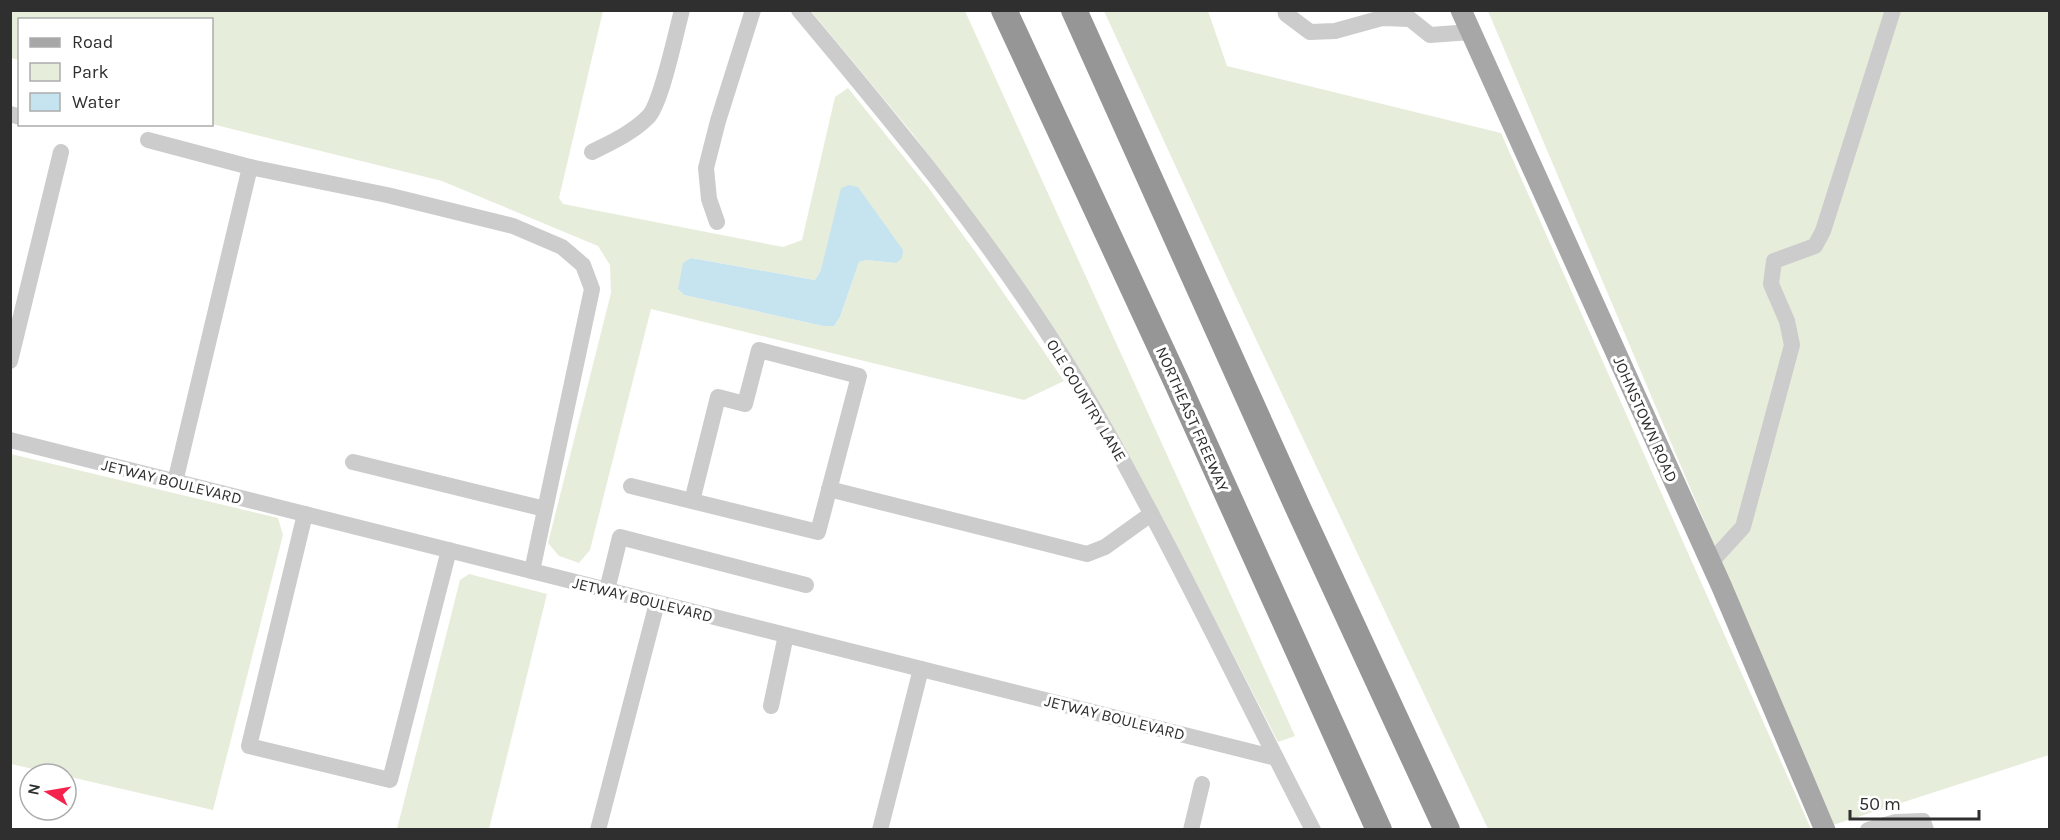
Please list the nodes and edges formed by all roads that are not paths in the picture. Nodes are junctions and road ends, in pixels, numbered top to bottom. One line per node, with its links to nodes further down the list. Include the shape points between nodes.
1 (682, 10): 12 (street, via 650,116 628,134)
2 (753, 10): 14 (street, via 706,168 709,199)
3 (799, 10): 25 (street, OLE COUNTRY LANE, via 898,128 987,246 1060,352)
4 (1004, 10): 41 (highway, NORTHEAST FREEWAY)
5 (1074, 10): 42 (highway)
6 (1285, 10): 9 (street, via 1310,32 1335,31 1382,18 1410,19 1430,35)
7 (1461, 10): 9 (main road, JOHNSTOWN ROAD)
8 (1893, 10): 27 (street, via 1823,231 1815,246 1774,261 1771,284 1787,321 1792,345 1743,527)
9 (1471, 32): 27 (main road, JOHNSTOWN ROAD)
10 (148, 140): 13 (street)
11 (61, 152): 15 (street)
12 (592, 152)
13 (250, 167): 19 (street); 23 (street, via 513,226 562,247 583,265 592,289)
14 (717, 222)
15 (14, 327): 16 (street)
16 (10, 361)
17 (10, 440): 19 (street, JETWAY BOULEVARD)
18 (353, 462): 23 (street)
19 (175, 482): 24 (street, JETWAY BOULEVARD)
20 (631, 486): 22 (street)
21 (829, 489): 22 (street, via 818,532); 22 (street, via 859,376 759,350 745,404 718,397); 25 (street, via 1087,554 1106,547)
22 (692, 501)
23 (545, 509): 28 (street)
24 (304, 514): 26 (street, JETWAY BOULEVARD); 26 (street, via 249,746 390,780)
25 (1151, 514): 35 (street, OLE COUNTRY LANE)
26 (449, 550): 28 (street, JETWAY BOULEVARD)
27 (1711, 562): 43 (main road, JOHNSTOWN ROAD)
28 (532, 571): 30 (street, JETWAY BOULEVARD)
29 (806, 585): 30 (street, via 620,537)
30 (607, 590): 31 (street, JETWAY BOULEVARD)
31 (657, 603): 32 (street, JETWAY BOULEVARD); 37 (street)
32 (786, 635): 33 (street, JETWAY BOULEVARD); 34 (street)
33 (921, 669): 35 (street, JETWAY BOULEVARD); 38 (street)
34 (771, 706)
35 (1276, 758): 40 (street, OLE COUNTRY LANE)
36 (1202, 784): 39 (street)
37 (598, 830)
38 (880, 830)
39 (1191, 830)
40 (1313, 830)
41 (1378, 830)
42 (1448, 830)
43 (1826, 830)
44 (1868, 830): 45 (street, via 1896,822 1923,822)
45 (1926, 830)

